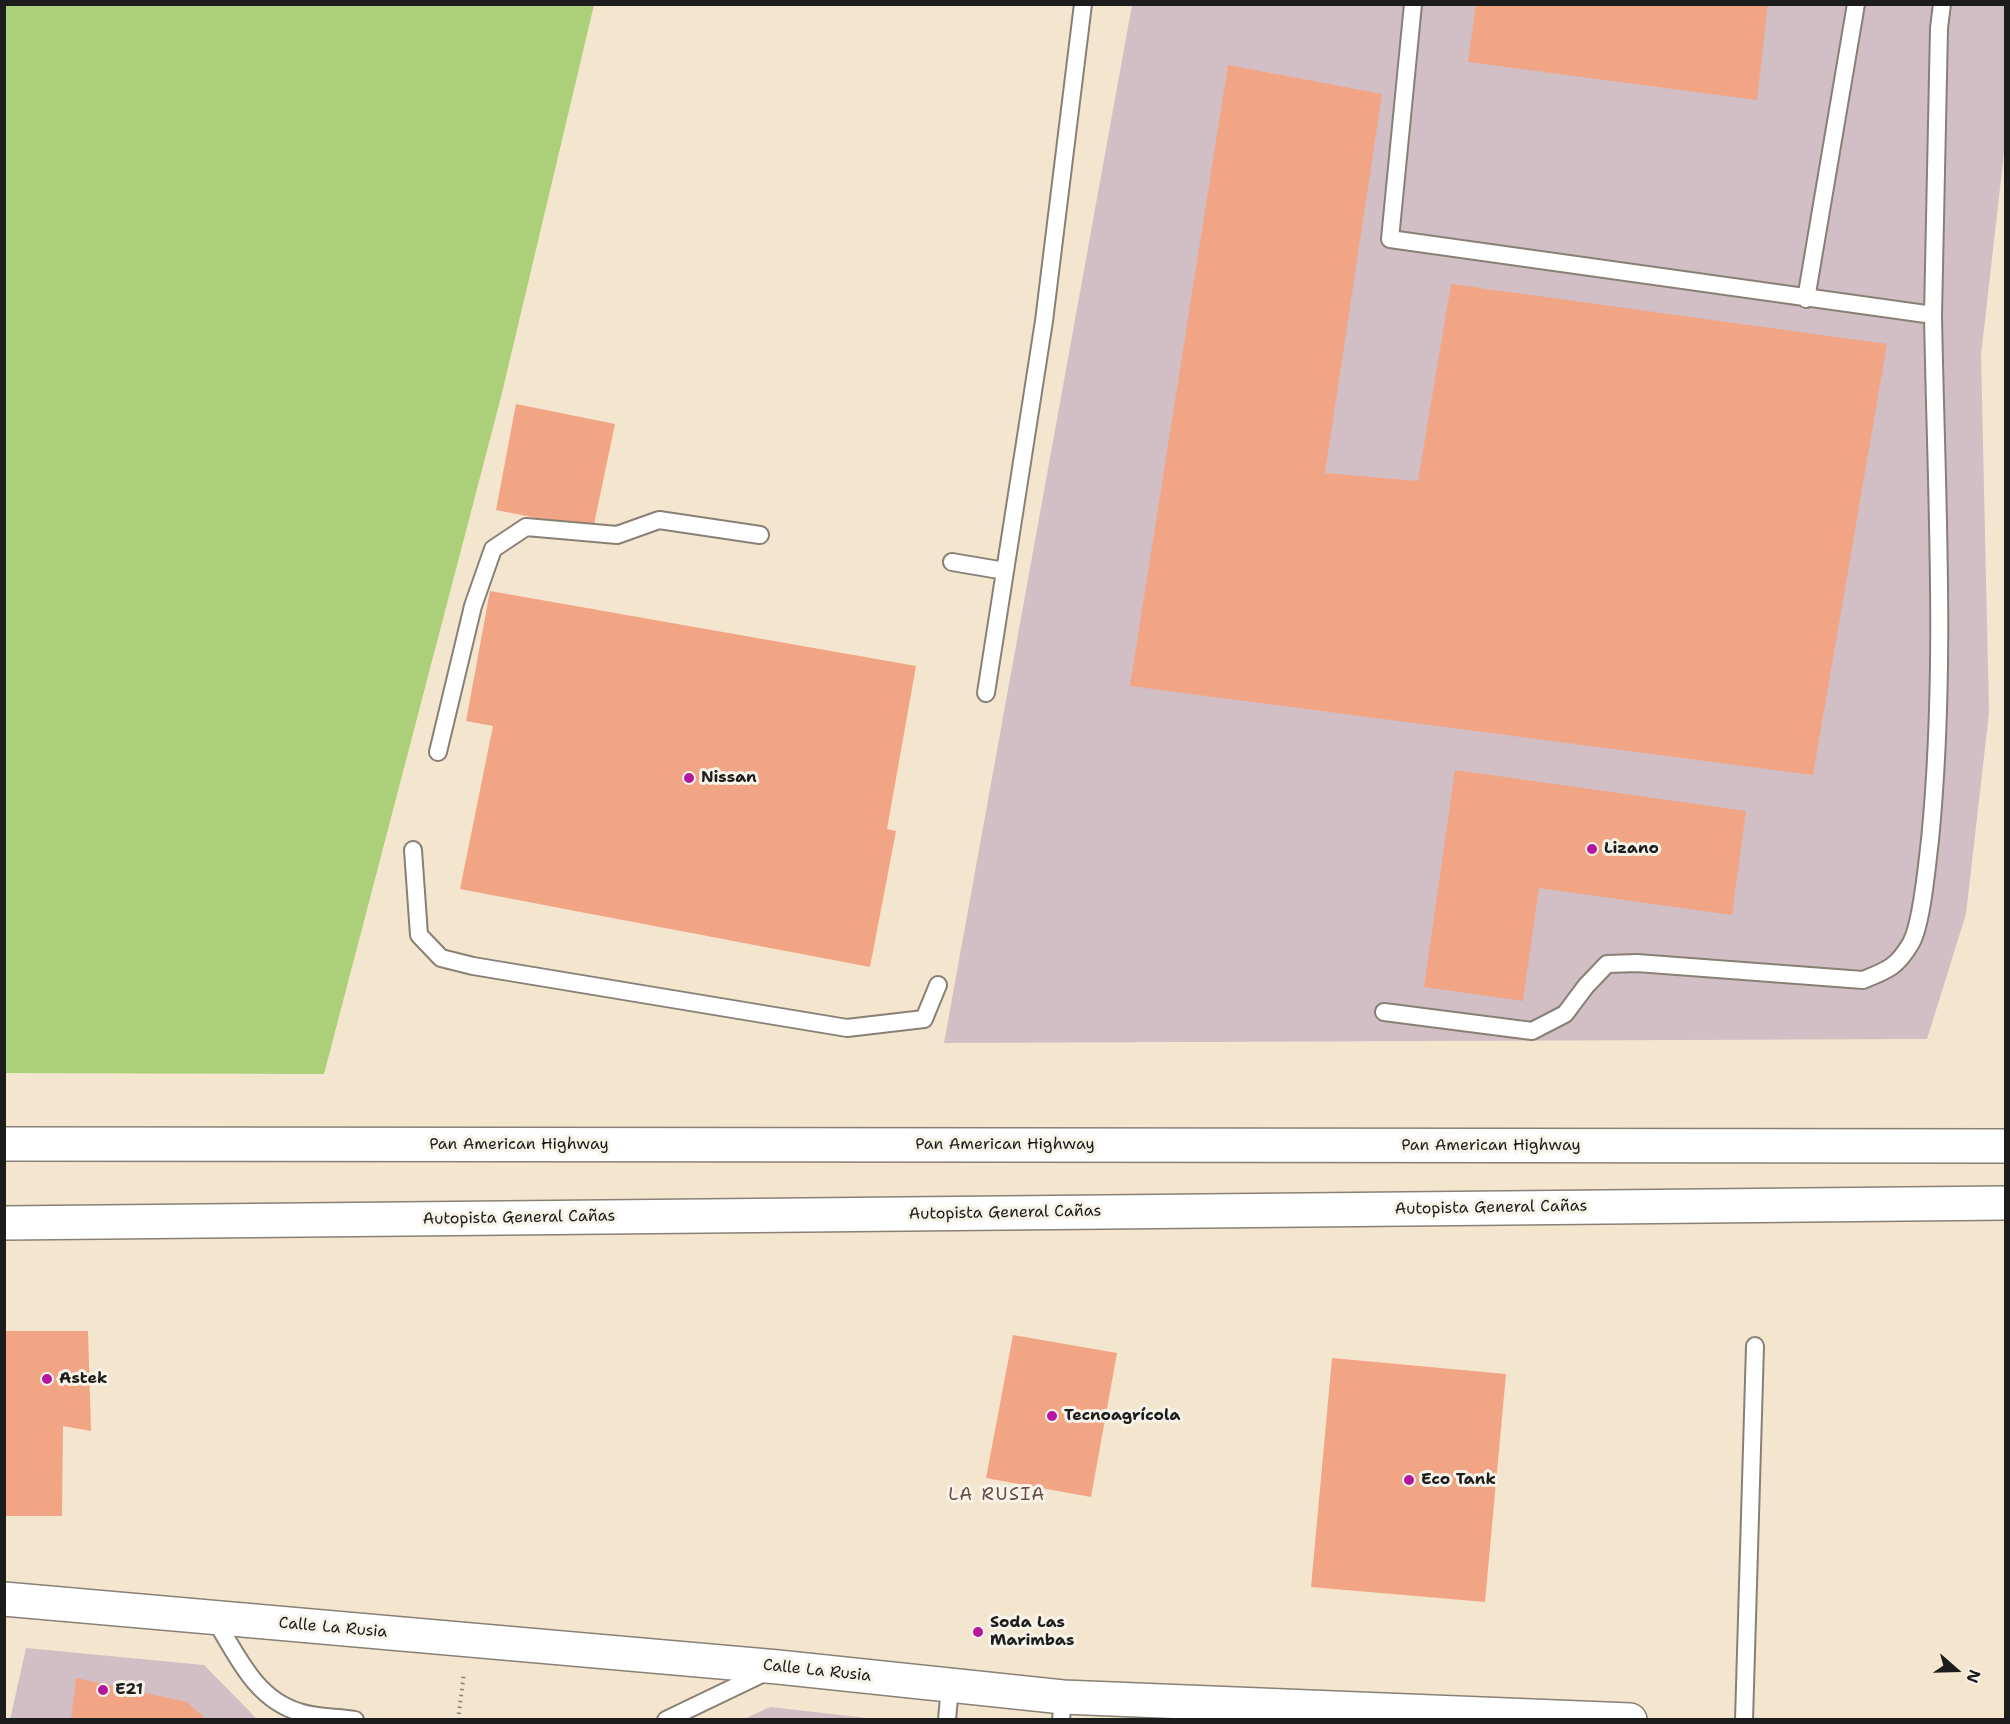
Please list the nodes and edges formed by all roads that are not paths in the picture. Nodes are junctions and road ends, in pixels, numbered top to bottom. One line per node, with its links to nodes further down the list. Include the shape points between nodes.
1 (1083, 4): 9 (lane, via 1044,321)
2 (1413, 4): 5 (lane, via 1390,239)
3 (1856, 4): 5 (lane)
4 (1942, 4): 6 (lane)
5 (1806, 299): 6 (lane)
6 (1934, 315): 14 (lane, via 1939,637 1933,805 1925,882 1912,941 1892,969 1863,980 1607,964 1565,1014 1532,1030)
7 (760, 535): 11 (lane, via 659,520 617,535 526,527 493,549 473,606)
8 (952, 562): 9 (lane)
9 (1005, 571): 10 (lane)
10 (986, 693)
11 (438, 752)
12 (413, 850): 13 (lane, via 419,934 441,958 452,961 847,1028 924,1019)
13 (938, 985)
14 (1384, 1012)
15 (4, 1144): 16 (main road, Pan American Highway)
16 (2006, 1146)
17 (2006, 1203): 18 (main road, Autopista General Cañas)
18 (4, 1223)
19 (1755, 1346): 29 (lane)
20 (4, 1599): 21 (main road, Calle La Rusia)
21 (214, 1618): 22 (main road, Calle La Rusia); 25 (lane, via 260,1691 273,1701 300,1713)
22 (778, 1667): 23 (main road, Calle La Rusia); 26 (lane)
23 (950, 1686): 24 (main road, Calle La Rusia); 27 (lane)
24 (1062, 1708): 28 (main road, Calle La Rusia)
25 (355, 1719)
26 (666, 1719)
27 (947, 1719)
28 (1630, 1719)
29 (1744, 1719)

